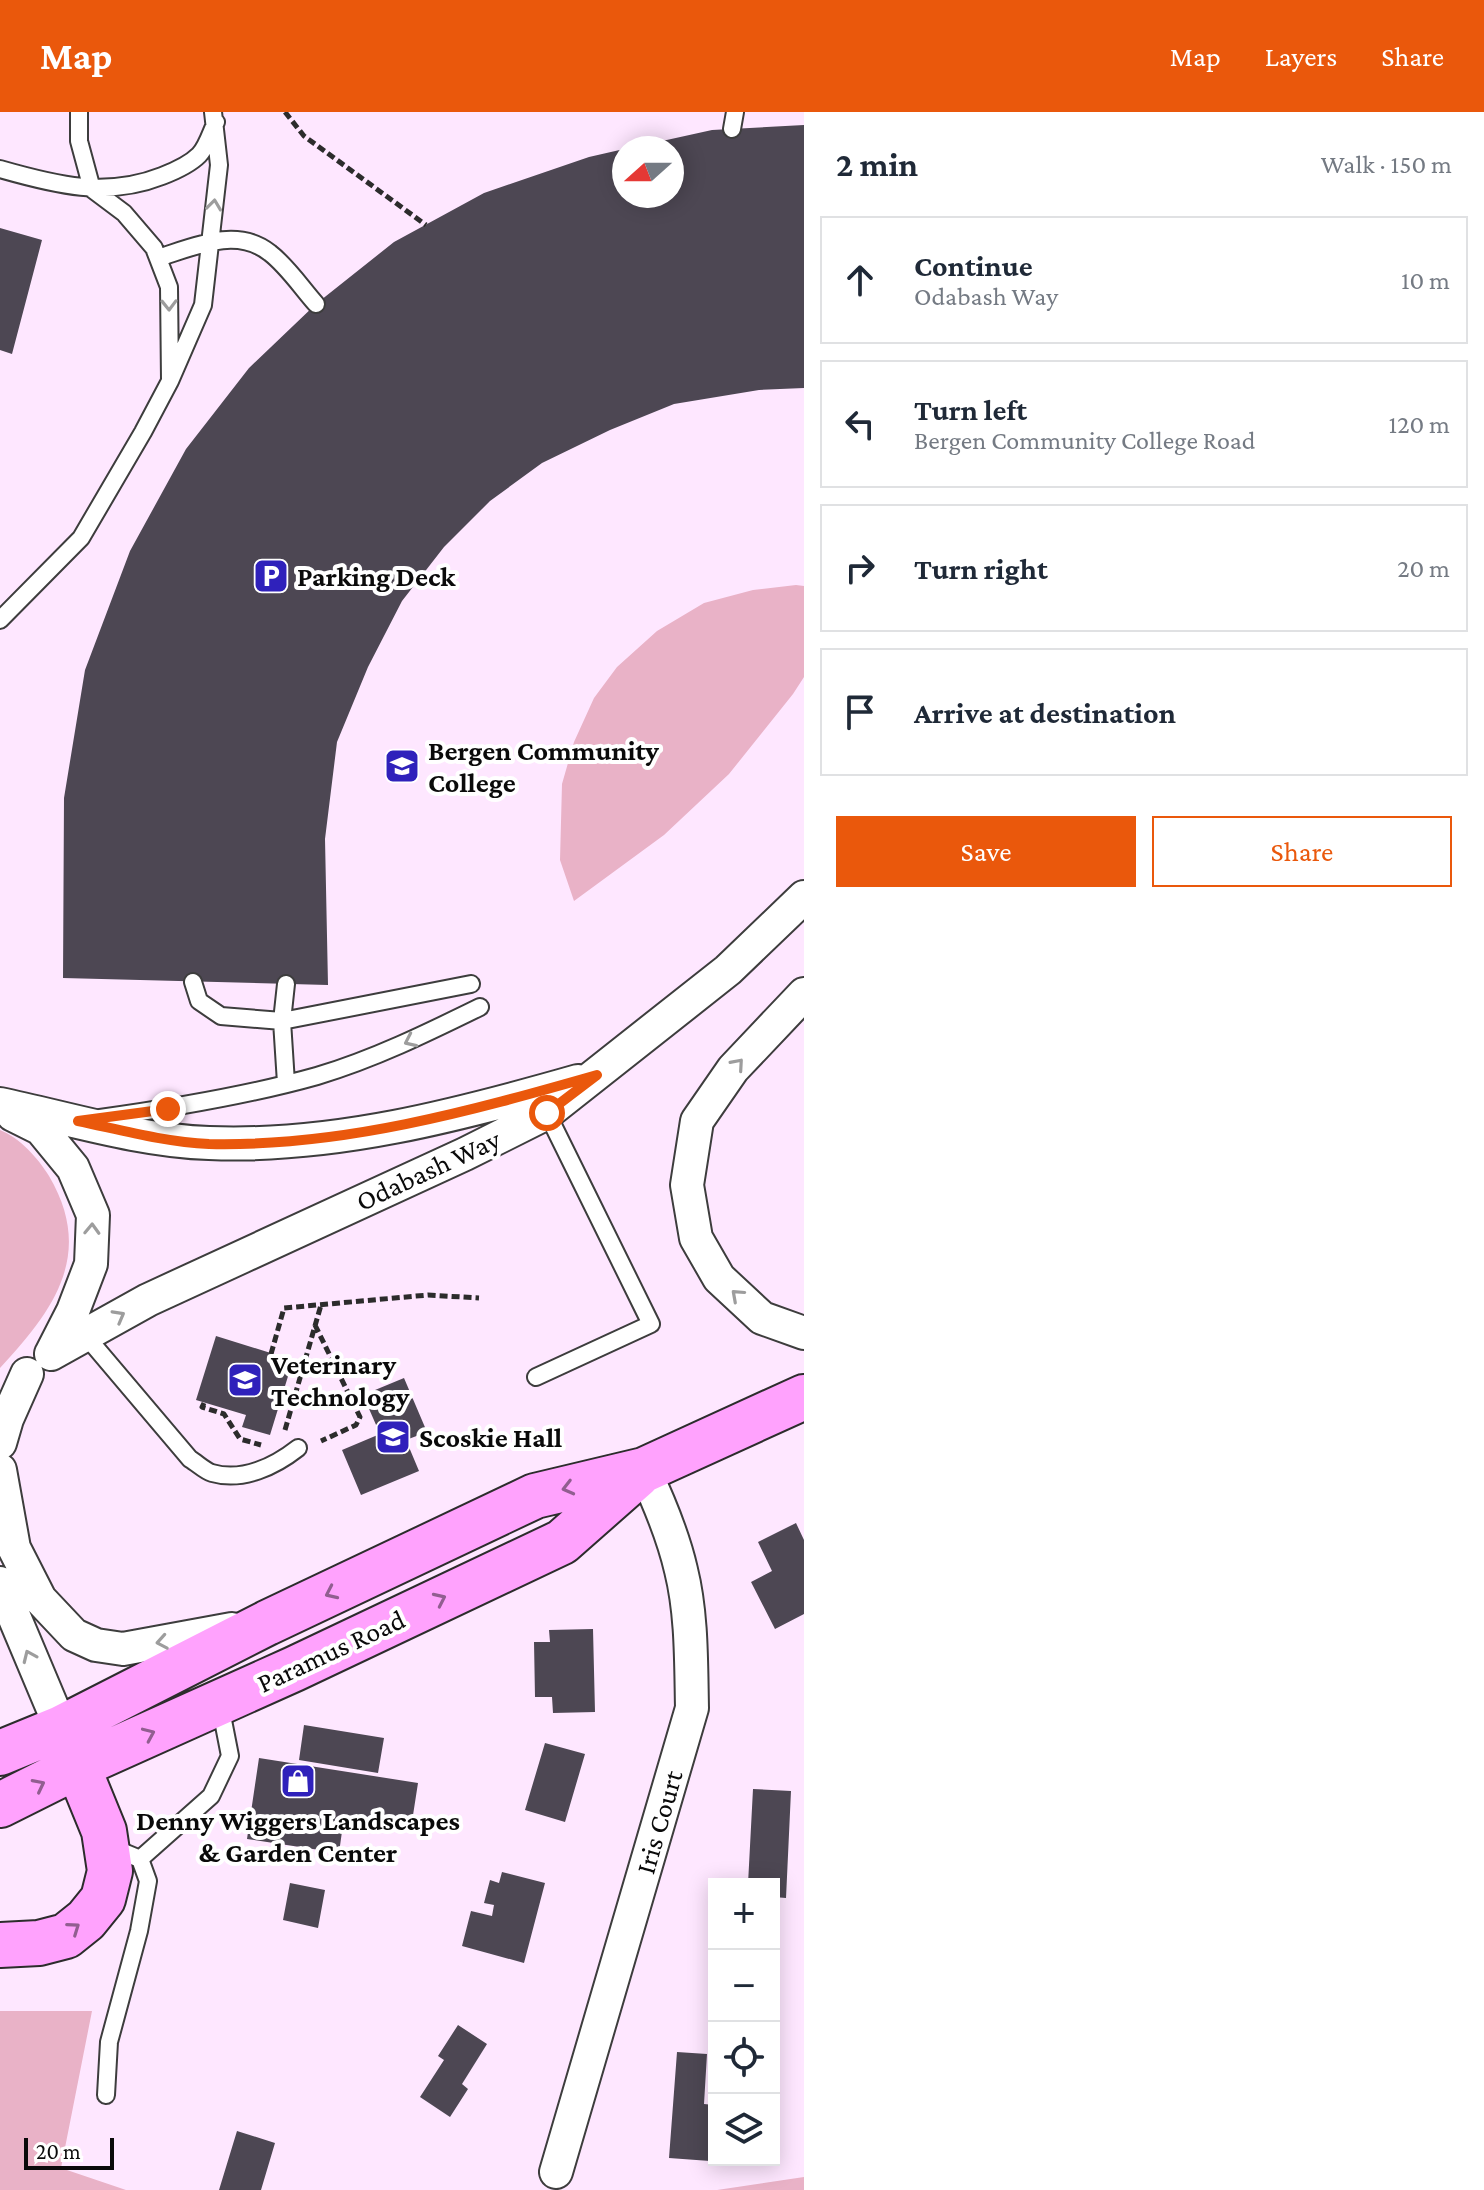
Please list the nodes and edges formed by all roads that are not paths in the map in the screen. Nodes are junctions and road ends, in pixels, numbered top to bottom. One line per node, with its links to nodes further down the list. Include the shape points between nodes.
1 (79, 112): 4 (lane, via 79,141)
2 (215, 117): 4 (lane, via 200,154 181,168 136,186); 5 (lane, one-way to 2, via 219,165)
3 (0, 169): 4 (lane)
4 (92, 189): 6 (lane, via 124,213)
5 (210, 241): 6 (lane); 7 (lane, via 244,239 269,252); 8 (lane, via 203,305)
6 (158, 258): 8 (lane, one-way to 8, via 169,287)
7 (316, 304)
8 (170, 381): 9 (lane, via 81,538)
9 (0, 620)
10 (804, 897): 17 (street, Odabash Way, via 728,970)
11 (193, 982): 16 (lane, via 199,1001 221,1016)
12 (286, 984): 16 (lane)
13 (471, 984): 16 (lane)
14 (804, 994): 22 (street, one-way to 14, via 762,1318 719,1278 696,1238 687,1185 697,1121 733,1069)
15 (480, 1007): 18 (lane, one-way to 18, via 394,1048)
16 (282, 1021): 18 (lane)
17 (597, 1075): 20 (street, Odabash Way); 21 (street, via 390,1128 282,1142 207,1144)
18 (286, 1083): 21 (lane, via 168,1109)
19 (0, 1106): 21 (street); 24 (street, one-way to 19, via 73,1311 91,1264 93,1215 73,1168 41,1129)
20 (547, 1113): 23 (street, Odabash Way, one-way to 20, via 148,1300); 25 (lane, via 651,1324)
21 (78, 1121)
22 (804, 1333)
23 (85, 1335): 24 (street, Odabash Way); 28 (lane, via 190,1459 212,1473 246,1475 279,1463)
24 (26, 1373): 27 (street)
25 (536, 1377)
26 (804, 1397): 30 (main road, Paramus Road)
27 (0, 1443)
28 (298, 1448)
29 (0, 1470): 32 (street, one-way to 29, via 123,1649 74,1635 40,1599 14,1548)
30 (644, 1470): 32 (main road, Paramus Road, one-way to 32, via 535,1496); 33 (main road, Paramus Road, one-way to 30, via 562,1542); 40 (street, Iris Court, via 682,1572 692,1708)
31 (0, 1583): 34 (street, one-way to 31)
32 (267, 1623): 34 (main road, Paramus Road)
33 (219, 1702): 34 (main road, Paramus Road, one-way to 33); 37 (lane, via 230,1756 211,1796)
34 (70, 1747): 35 (main road, Paramus Road); 36 (main road, Paramus Road, one-way to 34); 37 (main road, via 104,1831)
35 (0, 1753)
36 (0, 1805)
37 (123, 1852): 38 (main road, one-way to 37, via 66,1936 103,1899 110,1871); 39 (lane, via 148,1881 109,2042)
38 (0, 1945)
39 (106, 2095)
40 (556, 2172)

